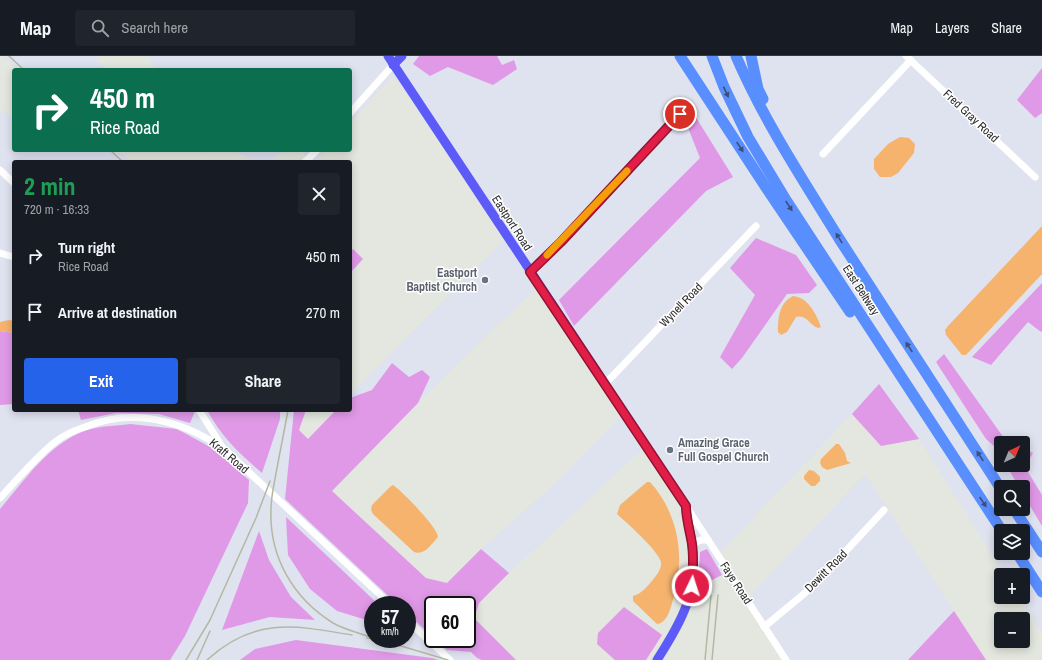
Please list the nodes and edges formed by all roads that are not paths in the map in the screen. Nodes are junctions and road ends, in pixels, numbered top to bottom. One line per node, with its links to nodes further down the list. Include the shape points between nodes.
1 (388, 56): 8 (main road, Eastport Road)
2 (402, 56): 8 (main road)
3 (680, 56): 27 (highway, one-way to 27, via 872,344)
4 (712, 56): 27 (highway, East Beltway, one-way to 27, via 748,137 786,200)
5 (736, 56): 14 (highway, East Beltway, via 748,84)
6 (751, 56): 14 (highway, via 758,89)
7 (909, 58): 12 (street); 16 (street, Fred Gray Road)
8 (393, 65): 9 (street); 21 (main road, Eastport Road)
9 (352, 111)
10 (680, 114): 21 (street)
11 (315, 152): 13 (street)
12 (824, 154)
13 (307, 160)
14 (791, 161): 28 (highway, East Beltway, one-way to 14)
15 (0, 170): 17 (street)
16 (1035, 177)
17 (12, 181)
18 (756, 226): 22 (street, Wynell Road)
19 (0, 253): 20 (street)
20 (12, 256)
21 (530, 272): 22 (main road, Eastport Road)
22 (605, 384): 30 (main road, Eastport Road)
23 (200, 412): 24 (street)
24 (206, 423): 25 (street); 26 (street)
25 (200, 434): 26 (street, Kraft Road); 29 (street, Kraft Road, via 184,426 146,418 126,417 94,423 56,441)
26 (223, 448): 39 (street, Kraft Road)
27 (968, 479): 33 (highway, East Beltway, one-way to 33)
28 (995, 480)
29 (0, 498)
30 (686, 506): 34 (street, Faye Road); 35 (main road, Eastport Road)
31 (884, 510): 40 (street, Dewitt Road, via 805,593)
32 (1019, 516): 36 (highway)
33 (997, 524)
34 (708, 540): 35 (street); 40 (street, Faye Road)
35 (692, 544): 43 (main road, Eastport Road, via 692,586 687,605 677,628)
36 (1042, 552)
37 (1021, 560): 38 (highway)
38 (1042, 592)
39 (381, 596)
40 (764, 627): 44 (street, Faye Road)
41 (416, 628): 42 (street)
42 (450, 660)
43 (657, 660)
44 (786, 660)

